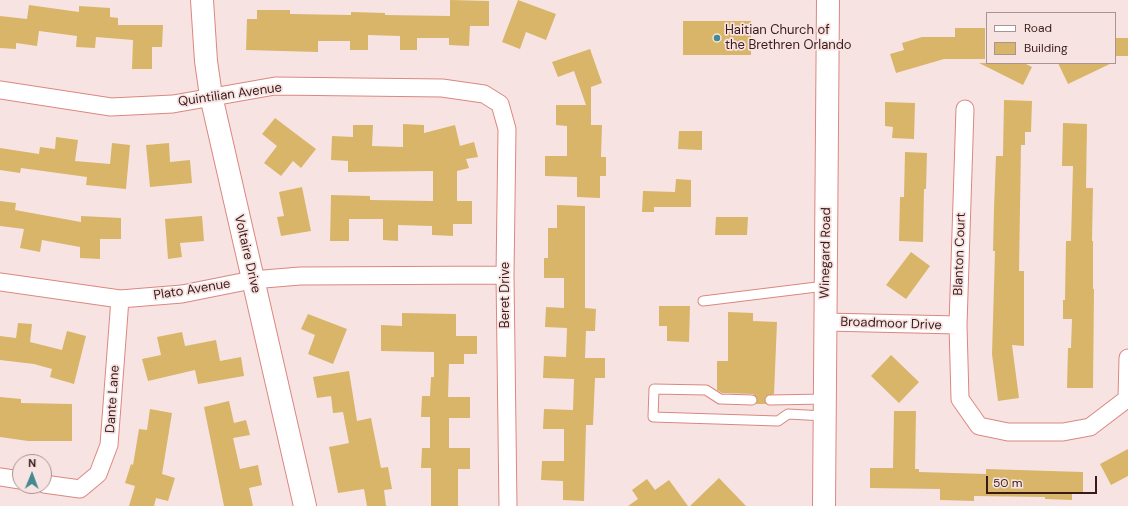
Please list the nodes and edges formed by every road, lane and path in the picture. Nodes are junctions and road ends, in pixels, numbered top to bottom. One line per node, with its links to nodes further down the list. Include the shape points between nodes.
1 (202, 0): 5 (street, Voltaire Drive)
2 (828, 0): 10 (street, Winegard Road)
3 (0, 90): 5 (street, Quintilian Avenue, via 111,107 173,104)
4 (484, 94): 5 (street, Quintilian Avenue, via 442,88 275,86); 7 (street, Beret Drive, via 500,104 507,129)
5 (211, 96): 8 (street, Voltaire Drive)
6 (965, 110): 14 (street, Blanton Court)
7 (505, 275): 8 (street, Plato Avenue, via 300,276); 24 (street, Beret Drive)
8 (252, 280): 11 (street, Plato Avenue, via 182,294); 23 (street, Voltaire Drive)
9 (0, 282): 11 (street, Plato Avenue)
10 (826, 286): 12 (lane); 13 (street, Winegard Road)
11 (120, 299): 22 (street, Dante Lane, via 109,445 98,474 80,489)
12 (703, 301)
13 (825, 322): 14 (street, Broadmoor Drive); 19 (street, Winegard Road)
14 (958, 325): 16 (street, Blanton Court, via 960,399 979,426 1008,432 1063,432 1090,426)
15 (1128, 358): 16 (street)
16 (1128, 398)
17 (752, 400): 19 (lane, via 720,399 706,390 654,388 653,417 778,421 788,414)
18 (770, 400): 19 (lane)
19 (824, 407): 25 (street, Winegard Road)
20 (0, 478): 21 (street)
21 (12, 479)
22 (52, 485)
23 (305, 506)
24 (508, 506)
25 (824, 506)

